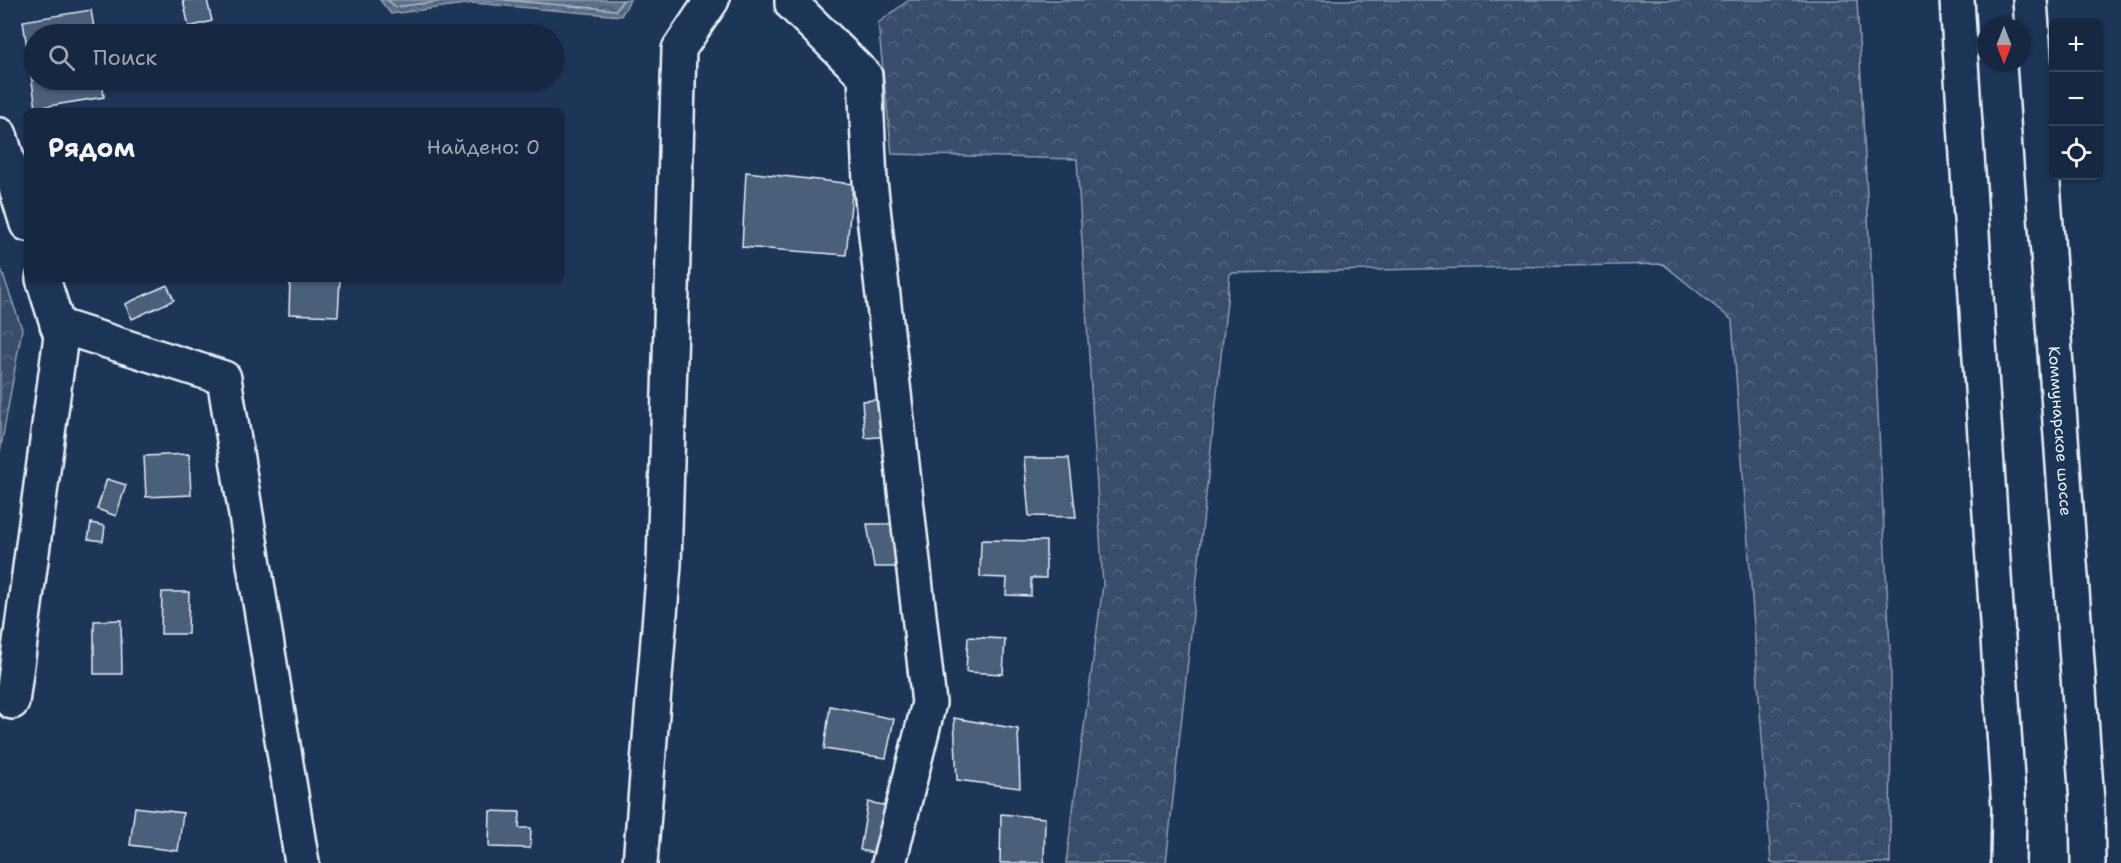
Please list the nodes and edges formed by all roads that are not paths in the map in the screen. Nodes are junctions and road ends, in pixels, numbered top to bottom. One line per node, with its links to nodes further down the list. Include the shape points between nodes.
1 (712, 0): 11 (main road, via 679,50 664,565)
2 (792, 0): 12 (main road, via 865,76 870,181 929,704)
3 (1957, 0): 13 (main road, via 2008,808)
4 (2030, 0): 14 (main road, Коммунарское шоссе, via 2088,802)
5 (0, 135): 6 (main road)
6 (24, 214)
7 (44, 282): 8 (main road)
8 (57, 325): 9 (main road, via 61,336); 10 (main road, via 224,378)
9 (12, 702)
10 (302, 863)
11 (640, 863)
12 (889, 863)
13 (2008, 863)
14 (2088, 863)

